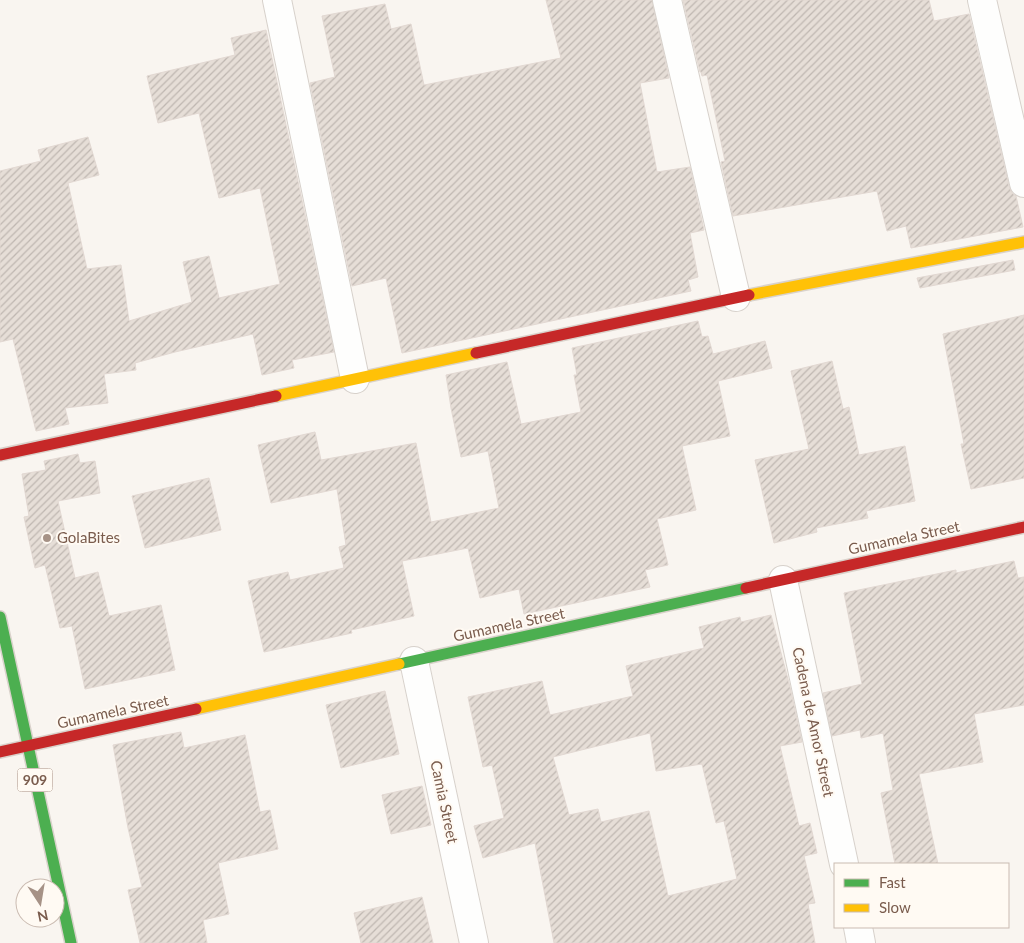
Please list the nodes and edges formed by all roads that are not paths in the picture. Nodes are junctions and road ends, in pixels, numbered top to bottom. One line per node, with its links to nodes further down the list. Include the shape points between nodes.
1 (277, 0): 7 (street)
2 (668, 0): 6 (street)
3 (982, 0): 4 (street)
4 (1024, 183)
5 (1024, 242): 6 (street)
6 (736, 297): 7 (street)
7 (355, 379): 8 (street)
8 (0, 455)
9 (1024, 527): 10 (street, Gumamela Street)
10 (783, 580): 12 (street, Gumamela Street); 15 (street, Cadena de Amor Street)
11 (0, 617): 13 (street, 909)
12 (414, 661): 13 (street, Gumamela Street); 18 (street, Camia Street)
13 (28, 746): 14 (street, Gumamela Street); 17 (street, 909)
14 (0, 752)
15 (844, 863)
16 (858, 928): 19 (street)
17 (71, 943)
18 (474, 943)
19 (861, 943)

